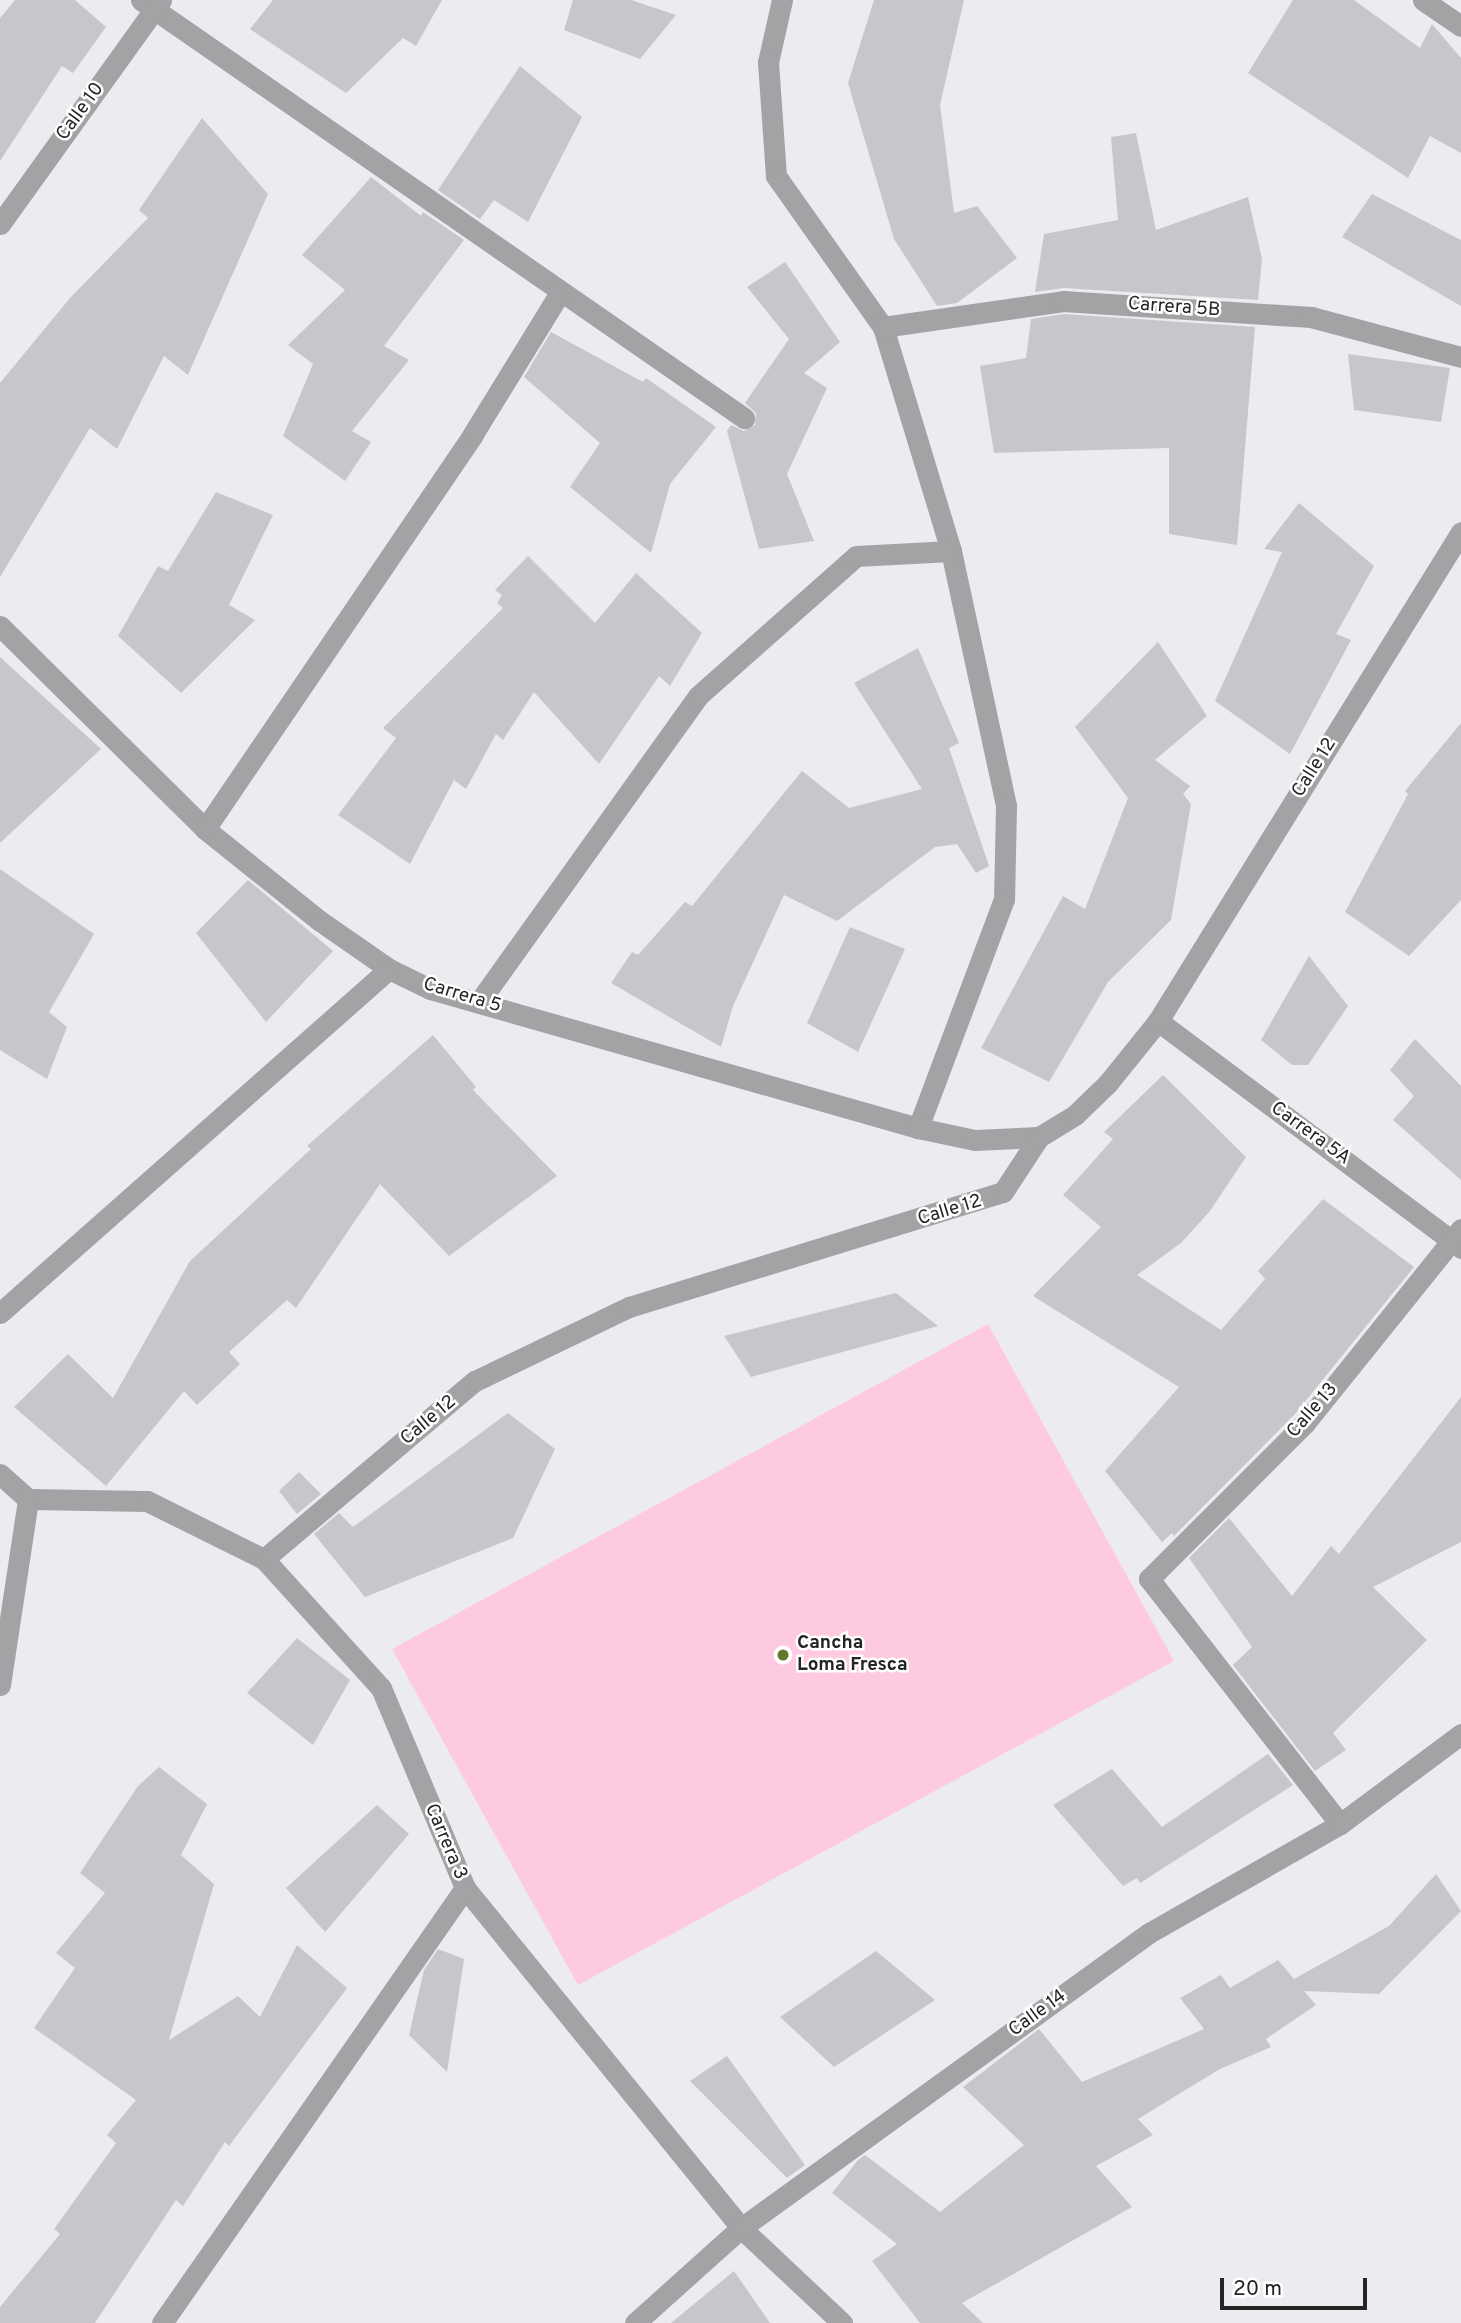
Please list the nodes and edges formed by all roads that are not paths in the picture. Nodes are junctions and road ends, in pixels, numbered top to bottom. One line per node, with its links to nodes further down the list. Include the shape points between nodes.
1 (782, 0): 7 (street, via 768,62 776,176)
2 (1423, 0): 4 (street)
3 (153, 3): 5 (street, Calle 10); 6 (street)
4 (1461, 26)
5 (0, 224)
6 (559, 294): 9 (street); 13 (street, via 473,434)
7 (883, 327): 8 (street, Carrera 5B, via 1063,301 1311,317); 11 (street)
8 (1461, 357)
9 (744, 418)
10 (1461, 532): 16 (street, Calle 12)
11 (951, 551): 15 (street, via 856,556 698,696); 17 (street, via 1006,806 1004,899)
12 (0, 626): 13 (street, Carrera 5)
13 (205, 829): 14 (street, Carrera 5)
14 (389, 969): 15 (street, Carrera 5, via 430,989); 20 (street)
15 (479, 1002): 17 (street, Carrera 5)
16 (1158, 1021): 18 (street, Calle 12, via 1108,1083 1075,1115); 19 (street, Carrera 5A)
17 (918, 1128): 18 (street, Carrera 5, via 975,1140)
18 (1039, 1137): 23 (street, Calle 12, via 1003,1192 984,1201 629,1307 475,1381)
19 (1458, 1239): 26 (street, Calle 13, via 1305,1423 1149,1579)
20 (0, 1313)
21 (0, 1474): 22 (street)
22 (28, 1499): 23 (street, Carrera 3, via 147,1501); 24 (street)
23 (264, 1559): 27 (street, Carrera 3, via 381,1688)
24 (0, 1685)
25 (1461, 1734): 26 (street, Calle 14)
26 (1340, 1824): 28 (street, Calle 14, via 1149,1933)
27 (465, 1888): 28 (street, Carrera 3); 29 (street)
28 (741, 2228): 30 (street, Calle 14); 31 (street, Carrera 3)
29 (162, 2323)
30 (635, 2323)
31 (842, 2323)

